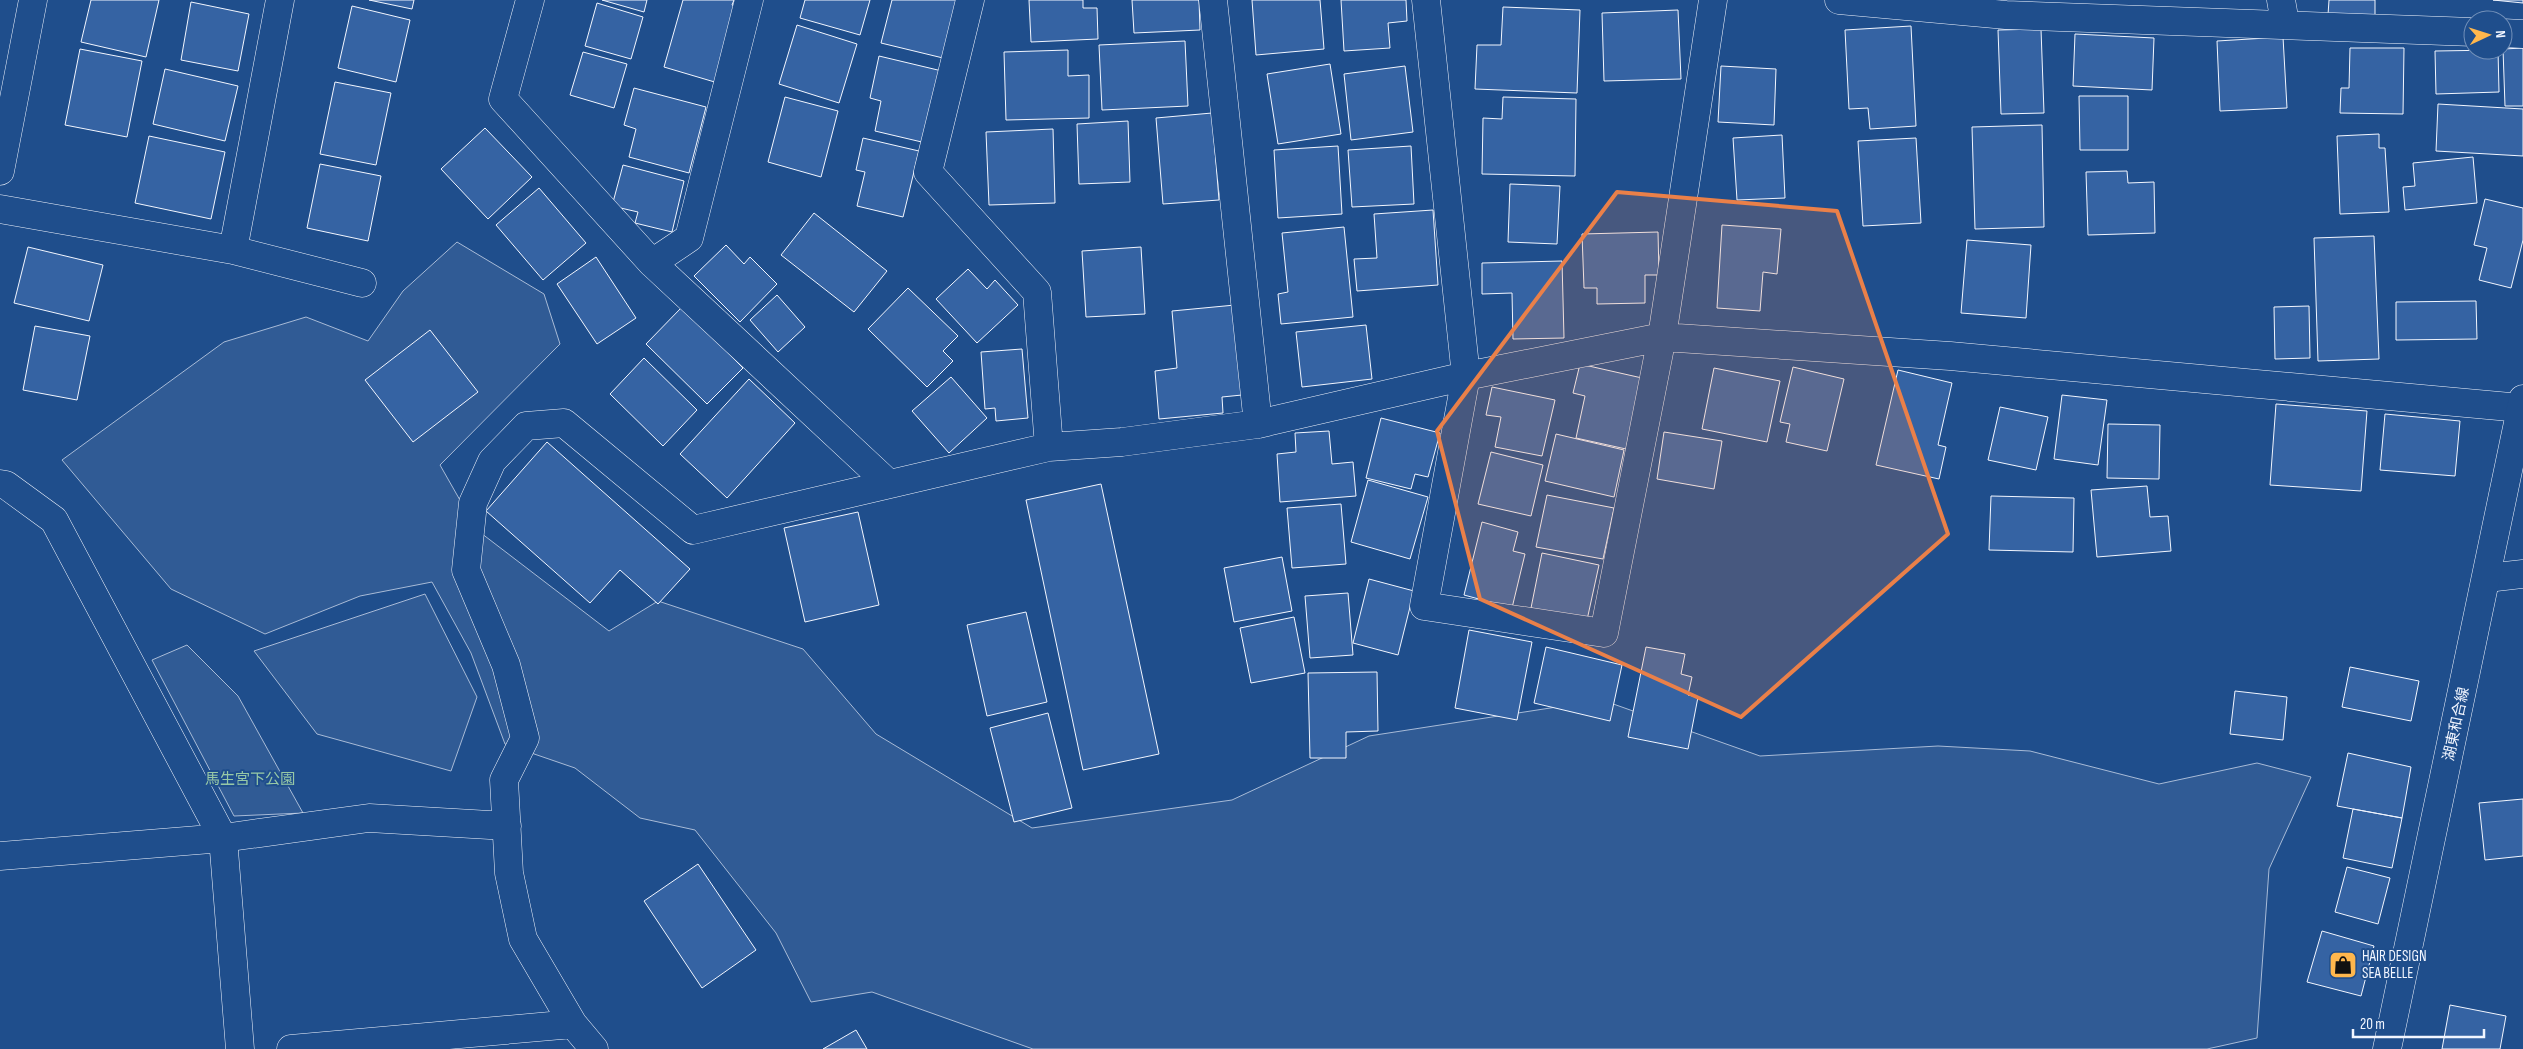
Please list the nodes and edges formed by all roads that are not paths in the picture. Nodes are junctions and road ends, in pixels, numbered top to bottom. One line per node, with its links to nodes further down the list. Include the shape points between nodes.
1 (33, 0): 12 (street)
2 (280, 0): 14 (street)
3 (530, 0): 15 (street, via 503,99)
4 (749, 0): 15 (street, via 689,238)
5 (970, 0): 21 (street, via 928,172 1037,292)
6 (1213, 0): 20 (street)
7 (1426, 0): 18 (street)
8 (1713, 0): 17 (street)
9 (1839, 0): 10 (street, via 2006,15)
10 (2283, 12): 11 (street)
11 (2463, 31)
12 (0, 170)
13 (0, 209): 14 (street)
14 (233, 250): 16 (street)
15 (652, 263): 23 (street)
16 (362, 283)
17 (1662, 338): 18 (street); 18 (street, via 1604,633 1424,606); 19 (street, via 1950,356)
18 (1466, 376): 20 (street)
19 (2522, 404): 25 (street, 湖東和合線)
20 (1258, 424): 21 (street, via 1122,442)
21 (1049, 447): 23 (street)
22 (0, 484): 27 (street, via 54,520)
23 (889, 484): 26 (street, via 693,530 564,423 526,426 492,461 473,503 466,570 506,666 525,738 504,780)
24 (2523, 574): 25 (street)
25 (2487, 578): 33 (street, 湖東和合線)
26 (507, 826): 27 (street, via 369,818); 29 (street, via 509,873 523,939)
27 (223, 838): 28 (street); 30 (street)
28 (0, 856)
29 (573, 1024): 31 (street); 32 (street)
30 (240, 1049)
31 (291, 1049)
32 (594, 1049)
33 (2387, 1049)

